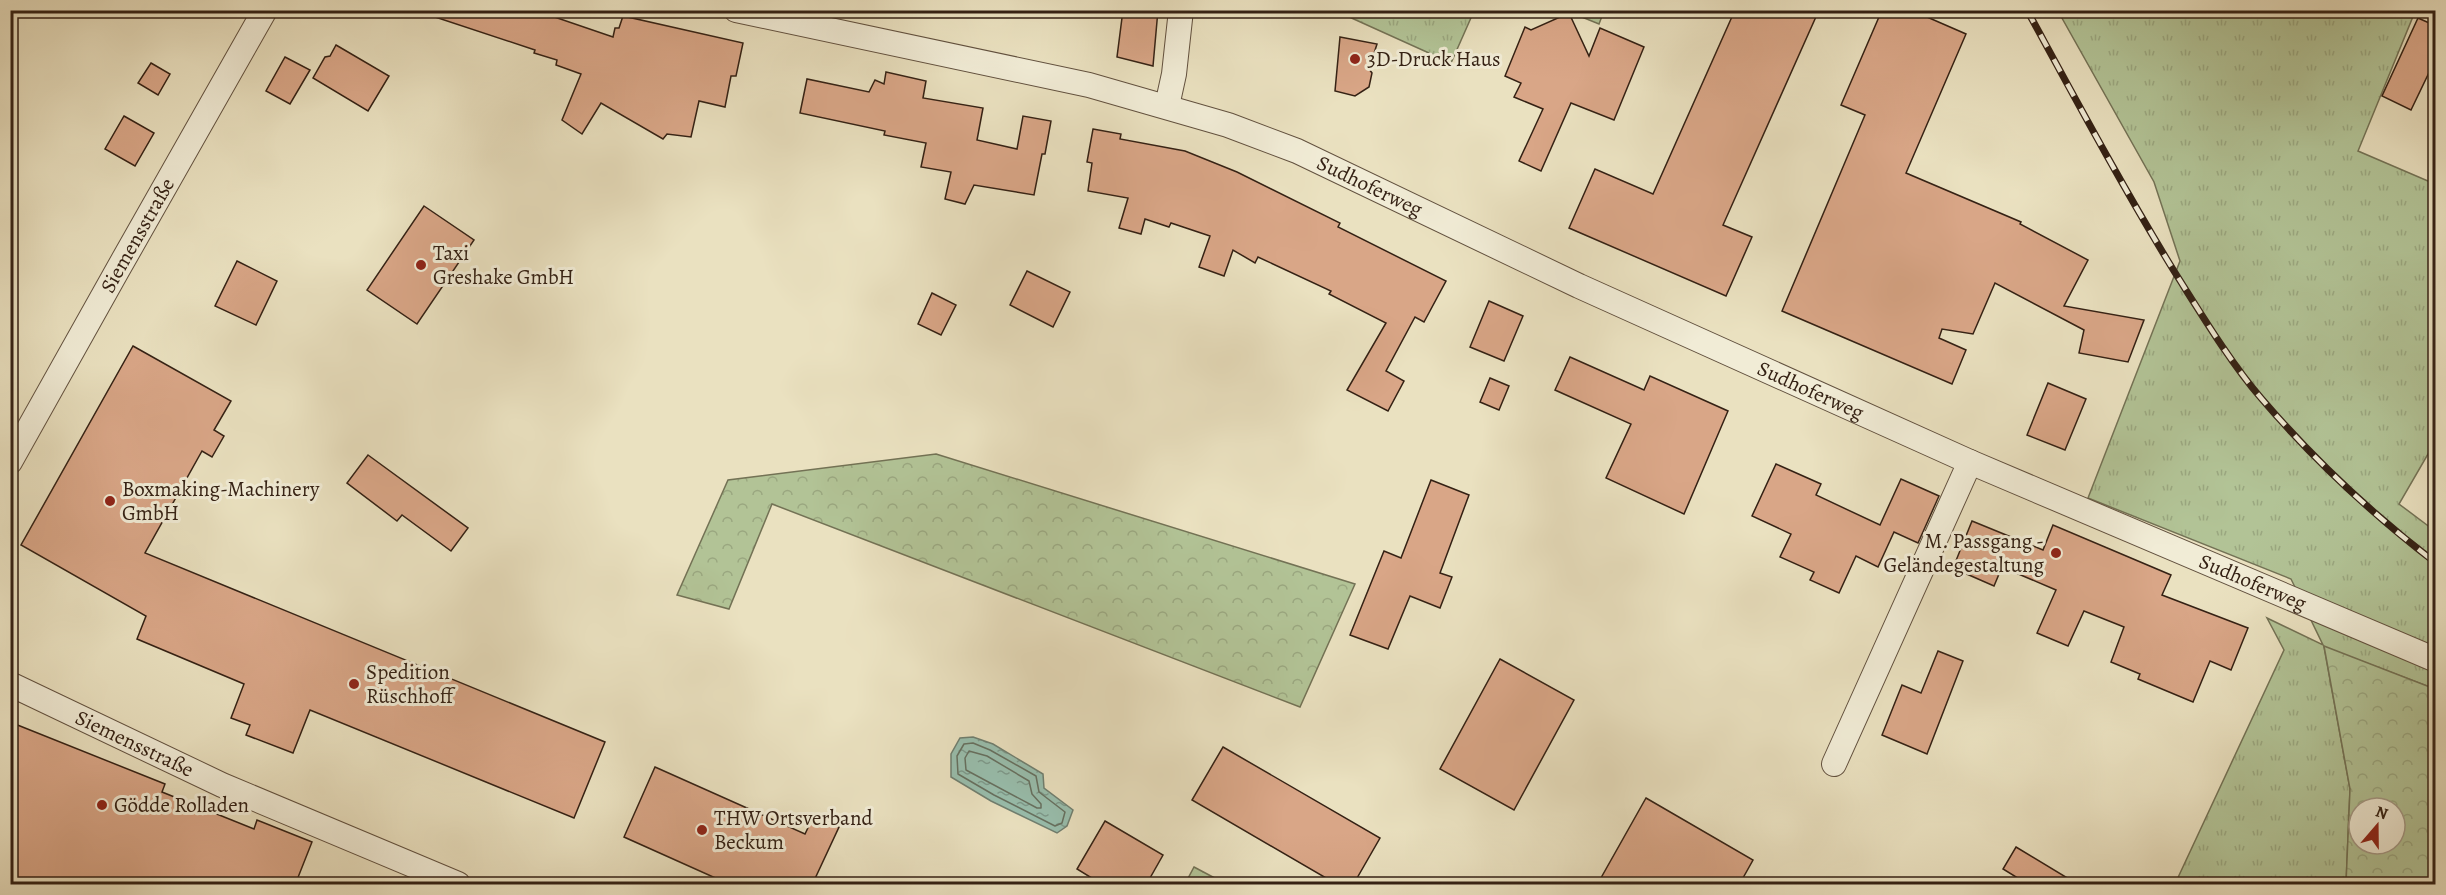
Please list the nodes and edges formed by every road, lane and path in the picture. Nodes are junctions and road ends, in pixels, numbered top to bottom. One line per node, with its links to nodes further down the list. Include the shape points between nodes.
1 (265, 10): 5 (street, Siemensstraße)
2 (736, 10): 4 (street, Sudhoferweg, via 1089,85)
3 (1181, 10): 4 (street)
4 (1167, 106): 6 (street, Sudhoferweg, via 1298,151 1579,286)
5 (10, 462)
6 (1970, 462): 7 (street, Sudhoferweg); 9 (street)
7 (2436, 660)
8 (10, 684): 10 (street, Siemensstraße, via 222,785)
9 (1834, 764)
10 (458, 885)

